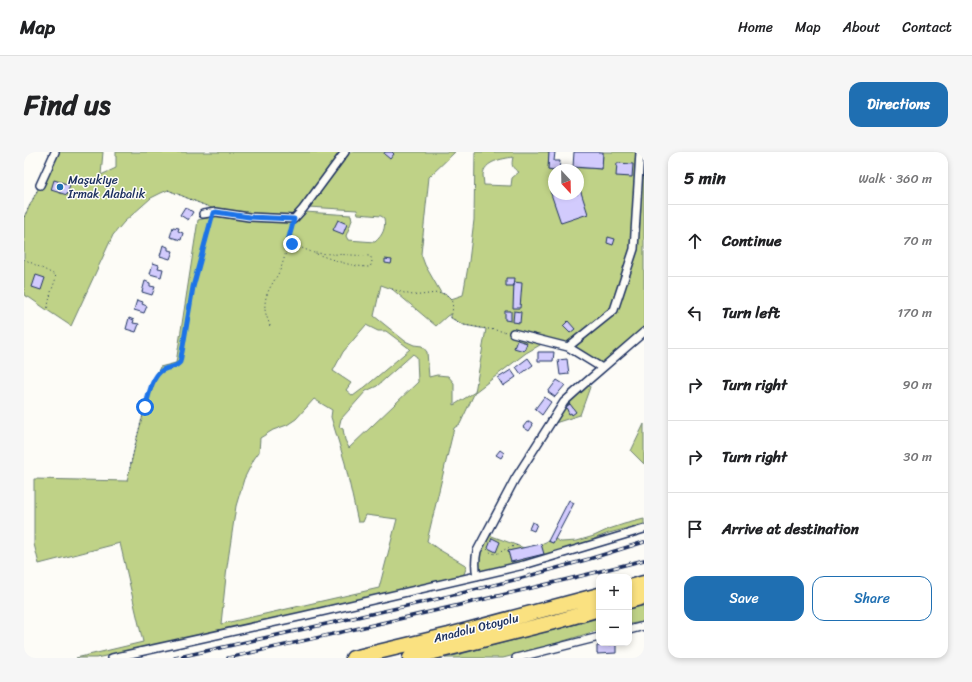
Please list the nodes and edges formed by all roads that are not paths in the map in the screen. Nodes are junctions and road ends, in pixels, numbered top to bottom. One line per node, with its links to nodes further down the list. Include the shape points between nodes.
1 (55, 152): 4 (street)
2 (345, 152): 5 (street, via 294,219 249,217 216,212)
3 (640, 152): 8 (street, via 634,249 614,310)
4 (40, 185)
5 (203, 214)
6 (513, 332): 8 (street)
7 (644, 332): 9 (street)
8 (568, 347): 9 (street)
9 (602, 368): 11 (street, via 564,402 515,479 477,551)
10 (644, 529): 11 (street, via 539,561)
11 (477, 576): 21 (street)
12 (644, 583): 13 (highway)
13 (632, 586)
14 (596, 596): 22 (highway, Anadolu Otoyolu)
15 (644, 597): 16 (highway)
16 (632, 600)
17 (596, 611): 23 (highway, Anadolu Otoyolu)
18 (644, 626): 19 (street)
19 (632, 629)
20 (596, 638): 24 (street)
21 (112, 658)
22 (353, 658)
23 (410, 658)
24 (516, 658)

